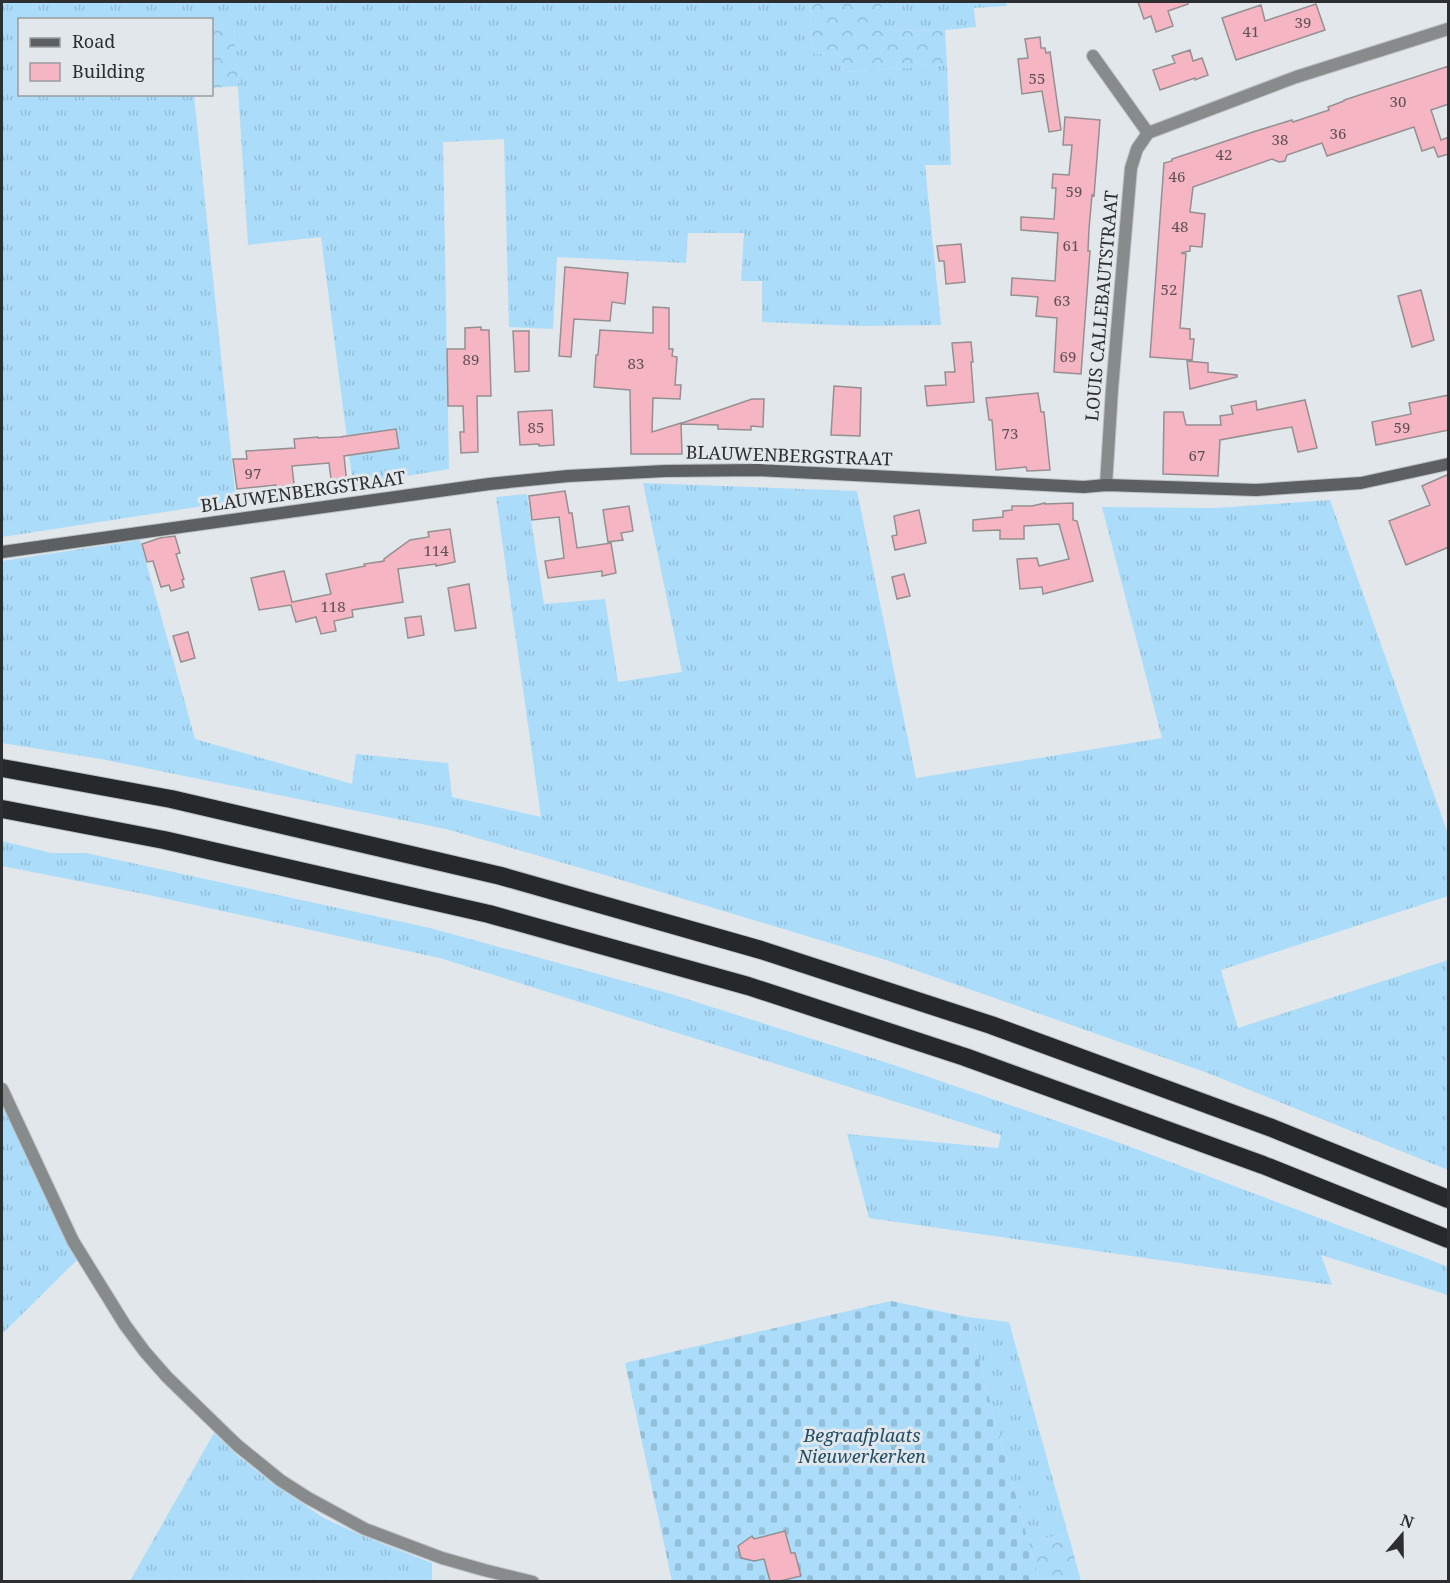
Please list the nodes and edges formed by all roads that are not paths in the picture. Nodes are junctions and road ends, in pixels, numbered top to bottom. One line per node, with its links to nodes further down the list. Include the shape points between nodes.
1 (1449, 29): 3 (street, via 1296,77)
2 (1093, 56): 3 (street)
3 (1148, 133): 5 (street, LOUIS CALLEBAUTSTRAAT, via 1131,168)
4 (1449, 464): 5 (street, BLAUWENBERGSTRAAT, via 1361,483 1256,490)
5 (1106, 485): 6 (street, BLAUWENBERGSTRAAT, via 759,470 568,476)
6 (2, 552)
7 (2, 768): 10 (highway, via 171,800 501,876 761,950 1002,1029 1272,1128)
8 (2, 809): 11 (highway, via 164,840 489,914 748,986 965,1057 1252,1161)
9 (2, 1089): 12 (street, via 73,1241 125,1325 167,1377 237,1445 280,1480 364,1529 442,1558)
10 (1449, 1199)
11 (1449, 1239)
12 (533, 1581)

